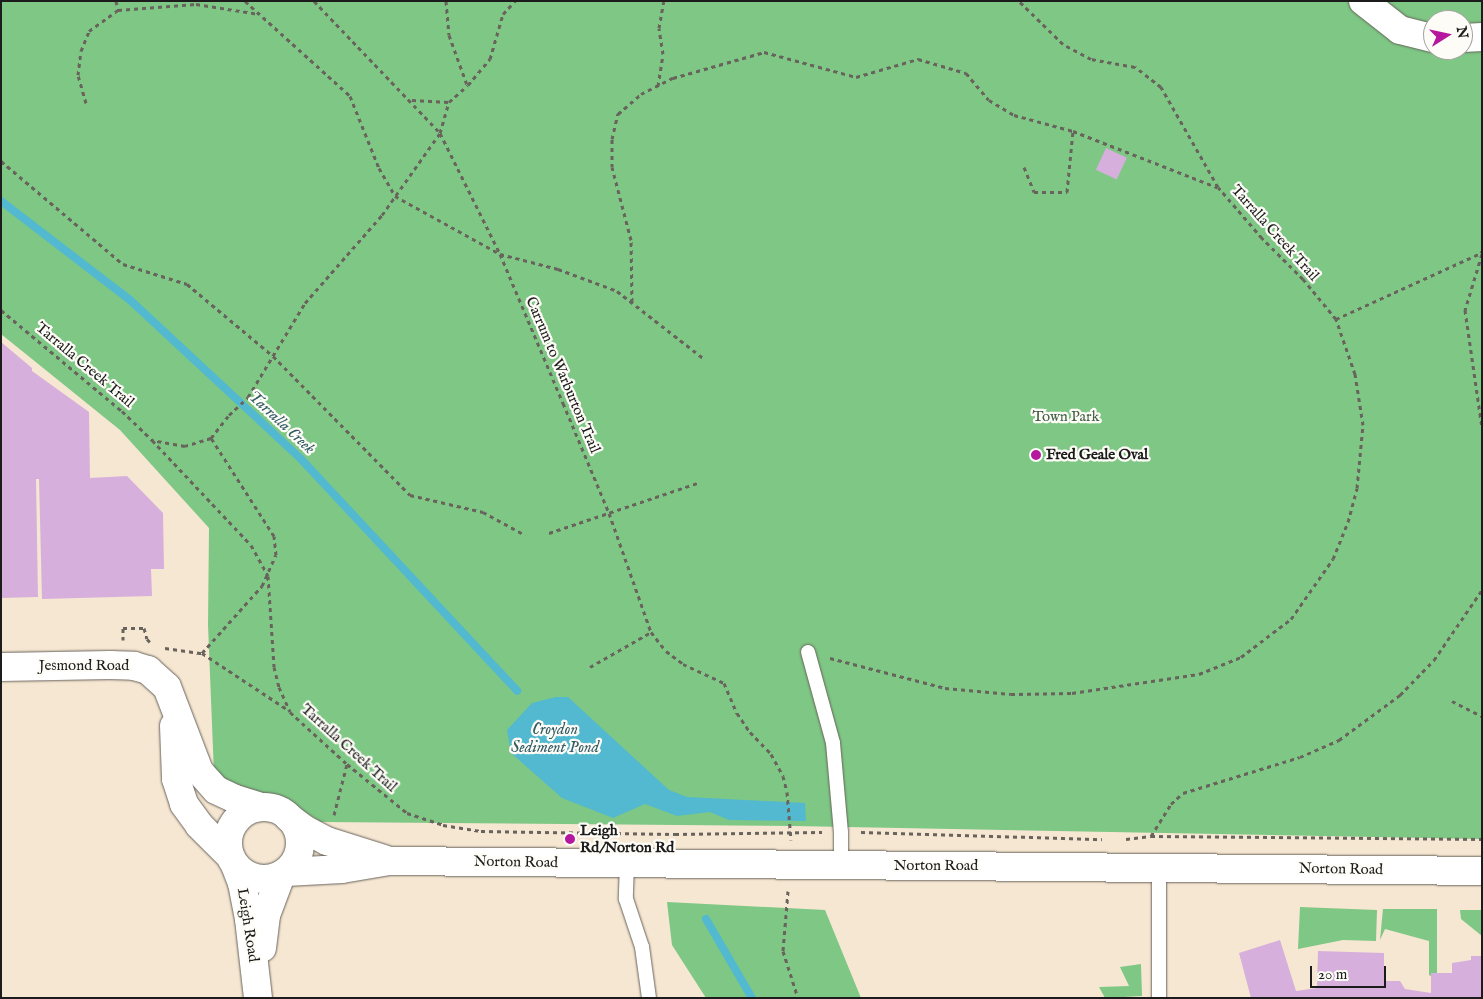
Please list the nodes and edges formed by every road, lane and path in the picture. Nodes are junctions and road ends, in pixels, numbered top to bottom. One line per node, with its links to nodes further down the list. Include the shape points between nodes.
1 (116, 1): 9 (path)
2 (245, 1): 10 (path)
3 (314, 1): 14 (path)
4 (446, 1): 12 (path, via 449,35)
5 (515, 1): 12 (path, via 503,14 490,59)
6 (664, 1): 13 (path, via 659,28 663,54)
7 (1020, 1): 21 (path, Tarralla Creek Trail, via 1063,44 1091,59 1135,67 1161,88)
8 (1363, 1): 11 (street, via 1400,30)
9 (118, 10): 10 (path, via 196,4); 16 (path, via 89,31 81,51 78,75)
10 (260, 14): 22 (path, via 350,96 379,168)
11 (1423, 36)
12 (468, 85): 15 (path)
13 (658, 86): 17 (path, via 673,78 764,52 856,77 918,59 966,74 989,100 1014,115); 25 (path, via 641,94 618,114 612,139 612,166 631,240)
14 (411, 100): 15 (path); 18 (path, Carrum to Warburton Trail)
15 (448, 102): 18 (path)
16 (86, 103)
17 (1073, 131): 20 (path, via 1067,192 1034,192); 21 (path)
18 (440, 132): 22 (path); 24 (path, Carrum to Warburton Trail)
19 (1, 161): 28 (path, via 123,264 187,284)
20 (1024, 167)
21 (1218, 187): 27 (path, Tarralla Creek Trail)
22 (395, 196): 24 (path); 28 (path, via 305,303)
23 (1481, 253): 27 (path); 30 (path, via 1465,310)
24 (500, 254): 25 (path, via 558,269 617,291); 34 (path, Carrum to Warburton Trail)
25 (632, 302): 29 (path)
26 (1, 310): 32 (path, Tarralla Creek Trail)
27 (1336, 319): 42 (path, via 1355,374 1363,426 1357,488 1348,522 1332,560 1291,619 1241,657 1199,674 1154,682 1072,693 1011,694 945,688)
28 (273, 356): 31 (path, via 248,397); 36 (path, via 410,495 483,512)
29 (703, 358)
30 (1482, 428)
31 (211, 438): 32 (path, via 184,446); 37 (path, via 274,536 276,555)
32 (152, 440): 37 (path, Tarralla Creek Trail, via 251,545)
33 (698, 483): 34 (path)
34 (609, 513): 35 (path); 39 (path, Carrum to Warburton Trail)
35 (549, 533)
36 (525, 535)
37 (268, 576): 43 (path, via 239,614); 49 (path, Tarralla Creek Trail, via 274,668 278,687)
38 (1482, 590): 55 (path, via 1434,660 1400,695 1339,740 1300,757 1183,793)
39 (651, 632): 46 (path); 54 (path, Carrum to Warburton Trail, via 666,651 683,664 724,683 737,712 771,754 783,776)
40 (152, 643): 44 (path, via 147,639 144,628 123,628)
41 (158, 646): 43 (path)
42 (808, 652): 53 (lane, via 833,742)
43 (202, 653): 49 (path)
44 (125, 666): 45 (street, Jesmond Road); 48 (street, Jesmond Road, via 148,670 158,678 167,687)
45 (1, 667)
46 (590, 667)
47 (1452, 701): 50 (path)
48 (173, 708): 51 (street, Jesmond Road, via 200,771 216,790); 59 (street, Jesmond Road, via 176,779 184,804)
49 (290, 712): 54 (path, Tarralla Creek Trail, via 388,799 407,813 426,820 480,830)
50 (1482, 716)
51 (261, 807): 52 (street, via 280,811); 59 (street, via 250,810 233,824 229,834)
52 (288, 817): 60 (street, Norton Road, via 327,841); 66 (street, via 298,833 299,851 294,863)
53 (841, 832): 54 (path, Tarralla Creek Trail); 56 (path, Tarralla Creek Trail); 63 (lane)
54 (791, 833): 62 (path, Carrum to Warburton Trail)
55 (1151, 836): 57 (path); 58 (path)
56 (1106, 839)
57 (1116, 839)
58 (1482, 839)
59 (232, 860): 66 (street, via 251,877 271,879); 67 (street, Leigh Road, via 242,884 249,919)
60 (389, 861): 61 (street, Norton Road); 66 (street, Norton Road)
61 (627, 863): 62 (street, Norton Road); 68 (lane, via 626,899 642,947)
62 (791, 865): 63 (street, Norton Road); 69 (path, Carrum to Warburton Trail, via 783,951)
63 (841, 865): 64 (street, Norton Road)
64 (1159, 868): 65 (street, Norton Road); 70 (lane)
65 (1482, 871)
66 (283, 874): 67 (street, Leigh Road, via 266,915)
67 (258, 992)
68 (650, 998)
69 (798, 998)
70 (1159, 998)

